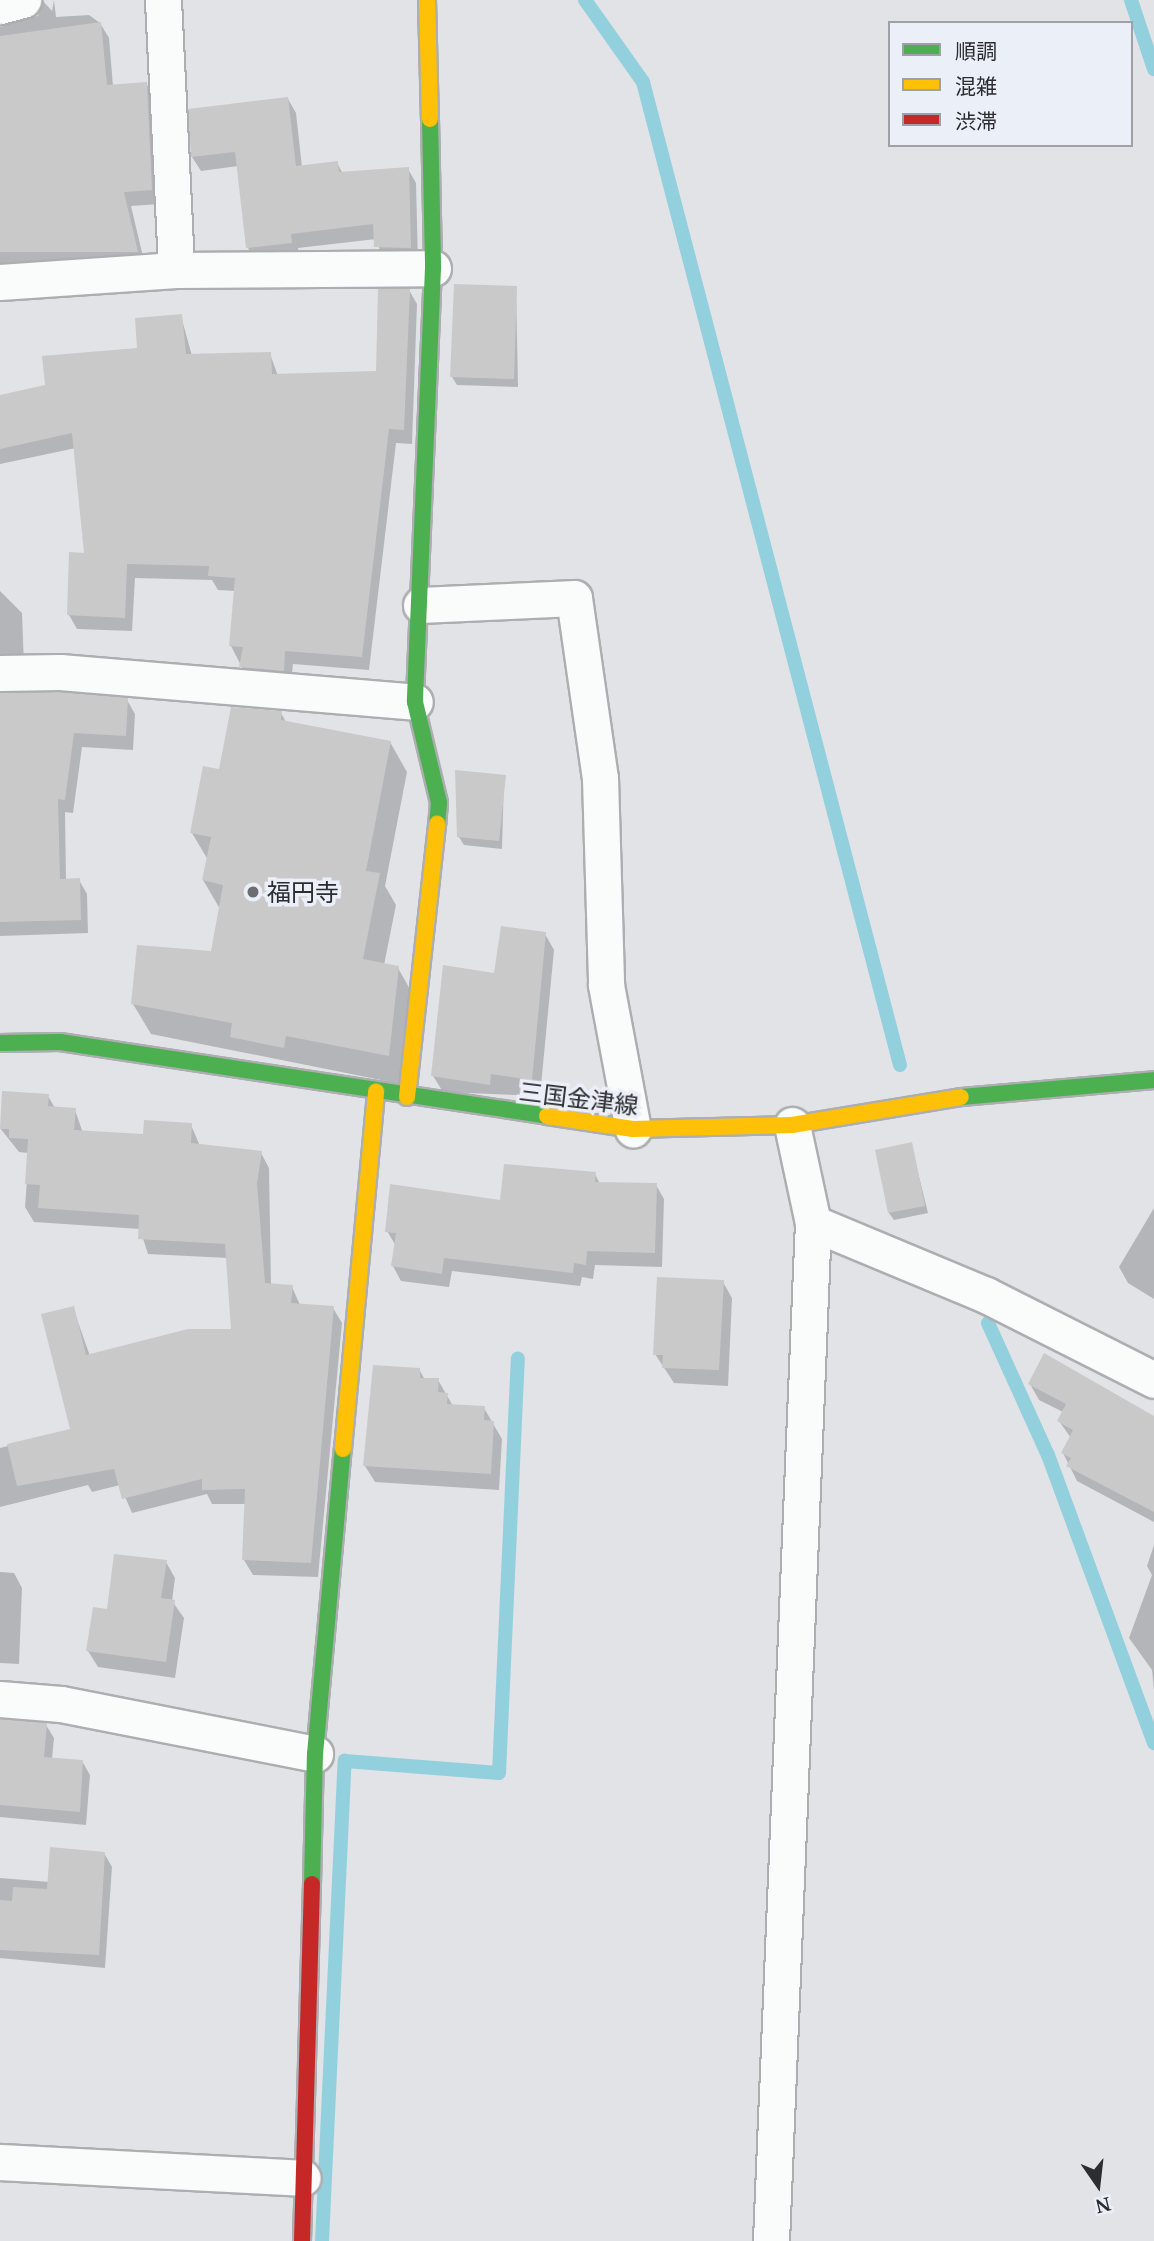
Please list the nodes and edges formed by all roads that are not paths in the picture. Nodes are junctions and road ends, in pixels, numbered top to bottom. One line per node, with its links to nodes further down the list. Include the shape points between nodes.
1 (23, 0): 4 (street)
2 (163, 0): 6 (street)
3 (428, 0): 5 (street)
4 (0, 6)
5 (433, 268): 6 (street); 8 (street)
6 (176, 270): 7 (street)
7 (0, 282)
8 (421, 605): 10 (street); 16 (street, via 574,598 600,778 606,985)
9 (0, 673): 10 (street, via 60,672)
10 (415, 702): 14 (street, via 439,803)
11 (0, 1043): 13 (street, 三国金津線, via 60,1042)
12 (1154, 1080): 15 (street, 三国金津線, via 940,1099)
13 (376, 1092): 14 (street, 三国金津線); 20 (street)
14 (407, 1097): 16 (street, 三国金津線)
15 (792, 1125): 16 (street, 三国金津線); 17 (street)
16 (633, 1129)
17 (813, 1223): 18 (street, via 986,1294); 24 (street)
18 (1154, 1380)
19 (0, 1699): 20 (street, via 61,1704)
20 (315, 1754): 22 (street)
21 (0, 2162): 22 (street)
22 (303, 2178): 23 (street)
23 (302, 2241)
24 (771, 2241)

